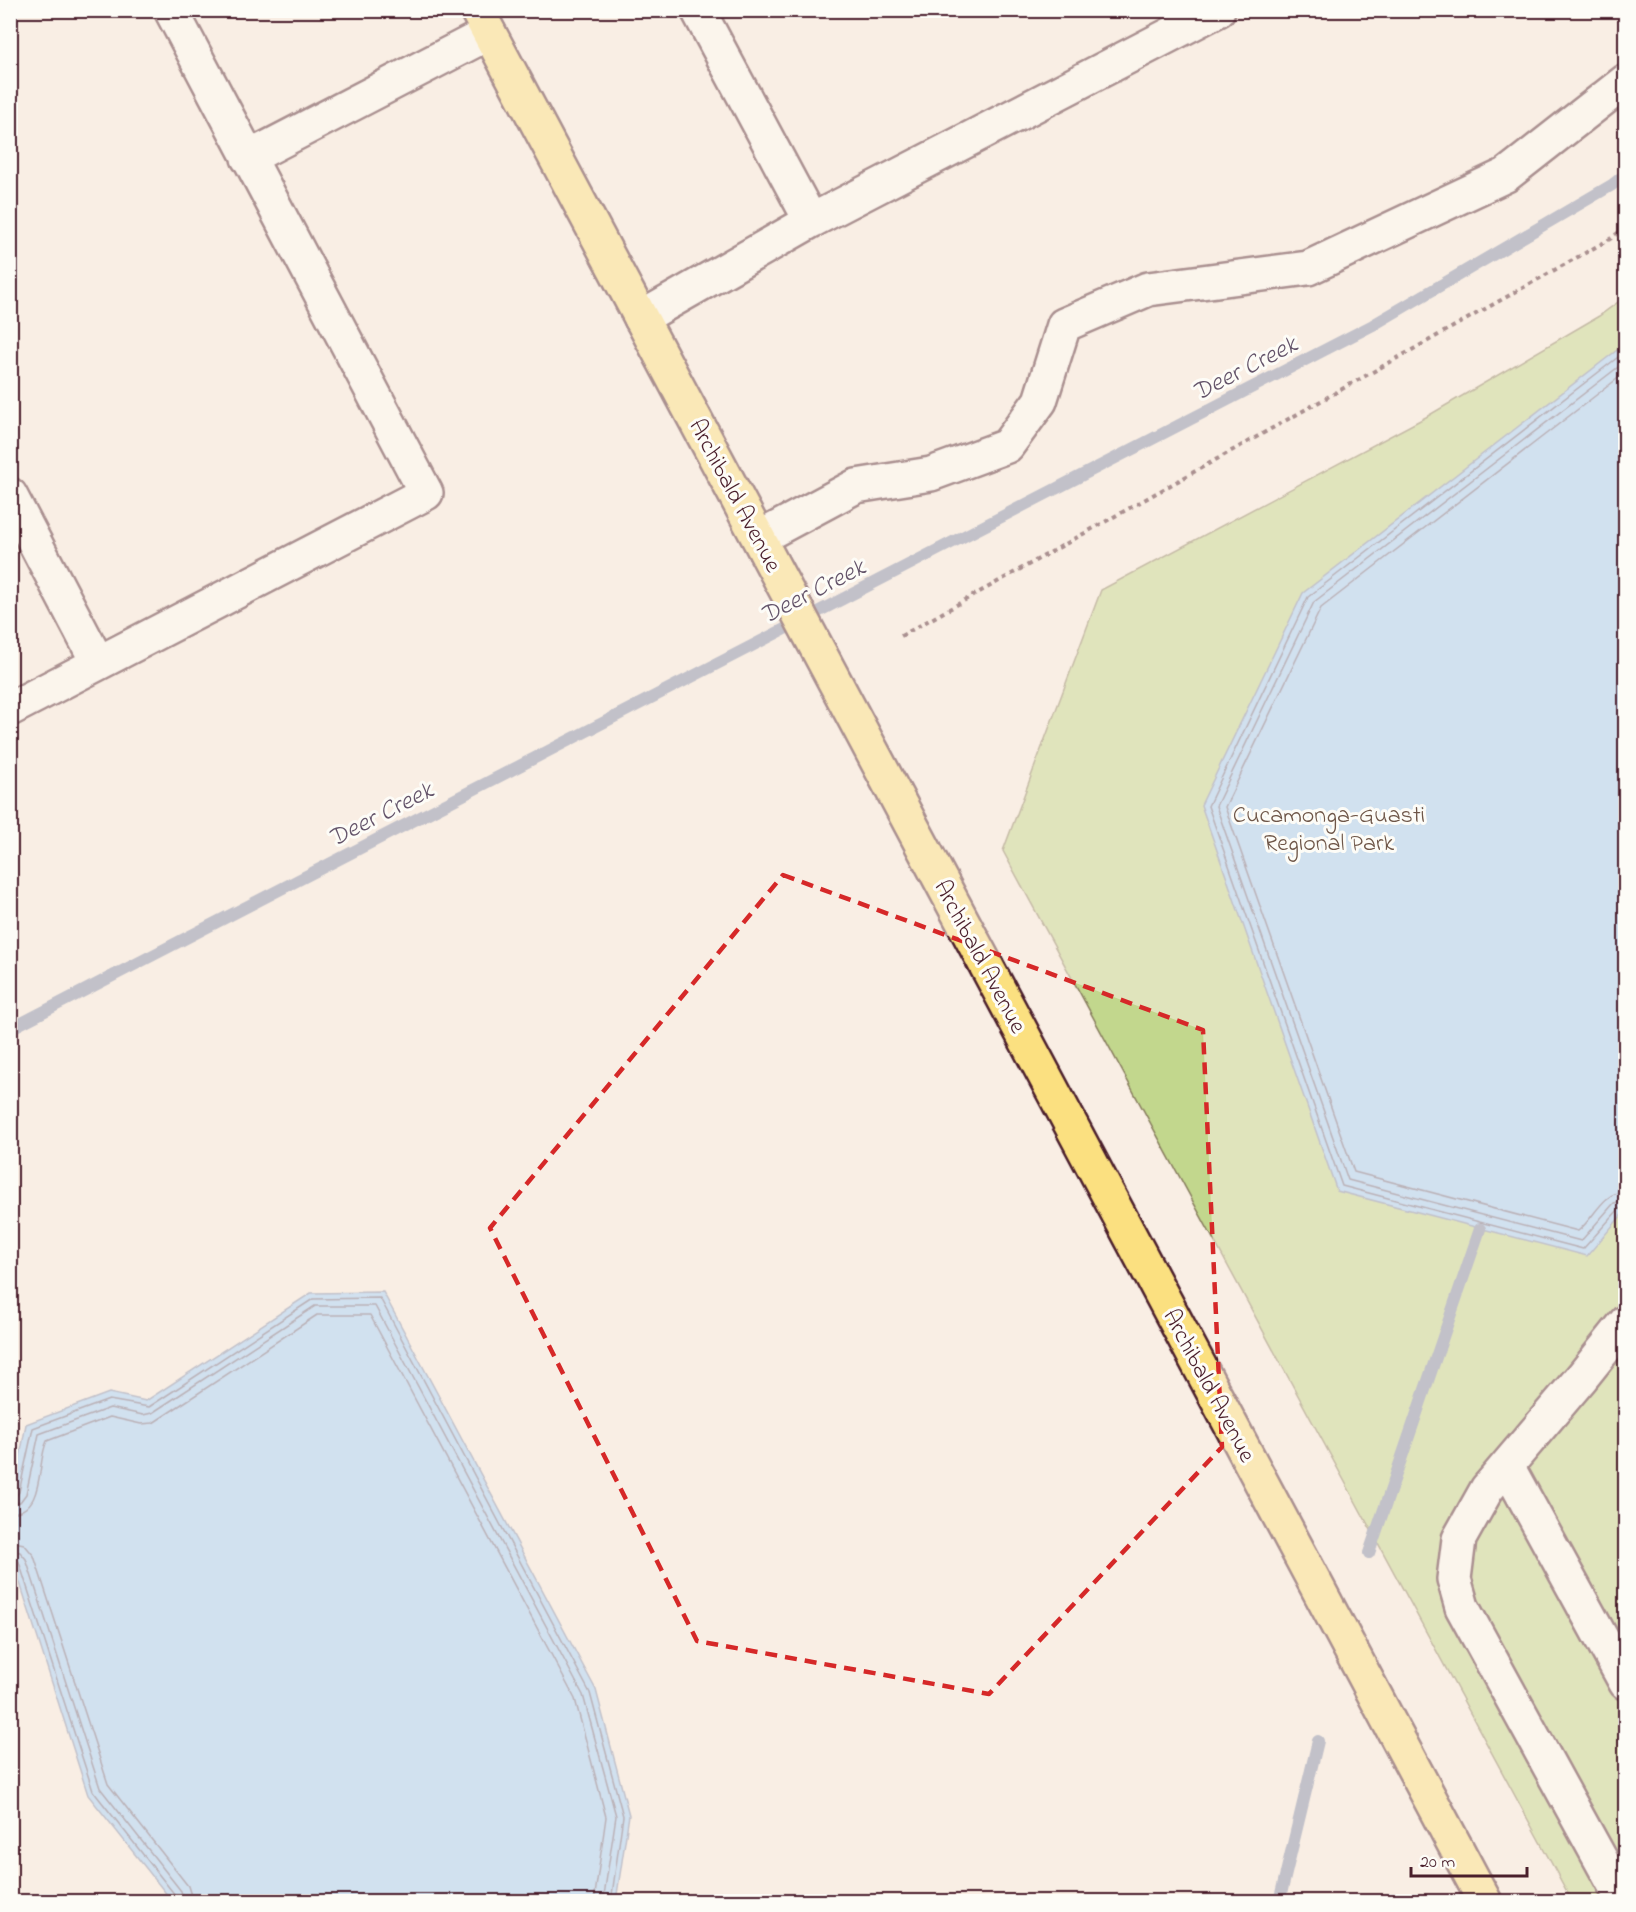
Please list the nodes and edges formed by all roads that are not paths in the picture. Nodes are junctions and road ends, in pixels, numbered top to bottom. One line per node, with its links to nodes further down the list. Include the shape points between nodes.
1 (171, 10): 6 (lane)
2 (698, 10): 7 (lane)
3 (1218, 10): 7 (lane)
4 (483, 22): 6 (lane); 8 (main road, Archibald Avenue)
5 (1626, 81): 10 (lane, via 1506,174 1308,268 1149,289 1065,325 1040,401 1007,446 931,474 856,486)
6 (248, 158): 11 (lane, via 426,494)
7 (811, 221): 8 (lane)
8 (641, 318): 10 (main road, Archibald Avenue)
9 (10, 495): 11 (lane)
10 (759, 538): 16 (main road, Archibald Avenue)
11 (98, 663): 12 (lane)
12 (10, 709)
13 (1626, 1322): 14 (lane)
14 (1497, 1477): 15 (lane); 17 (lane, via 1459,1539 1454,1579 1461,1607)
15 (1626, 1683)
16 (1485, 1902)
17 (1624, 1902)

